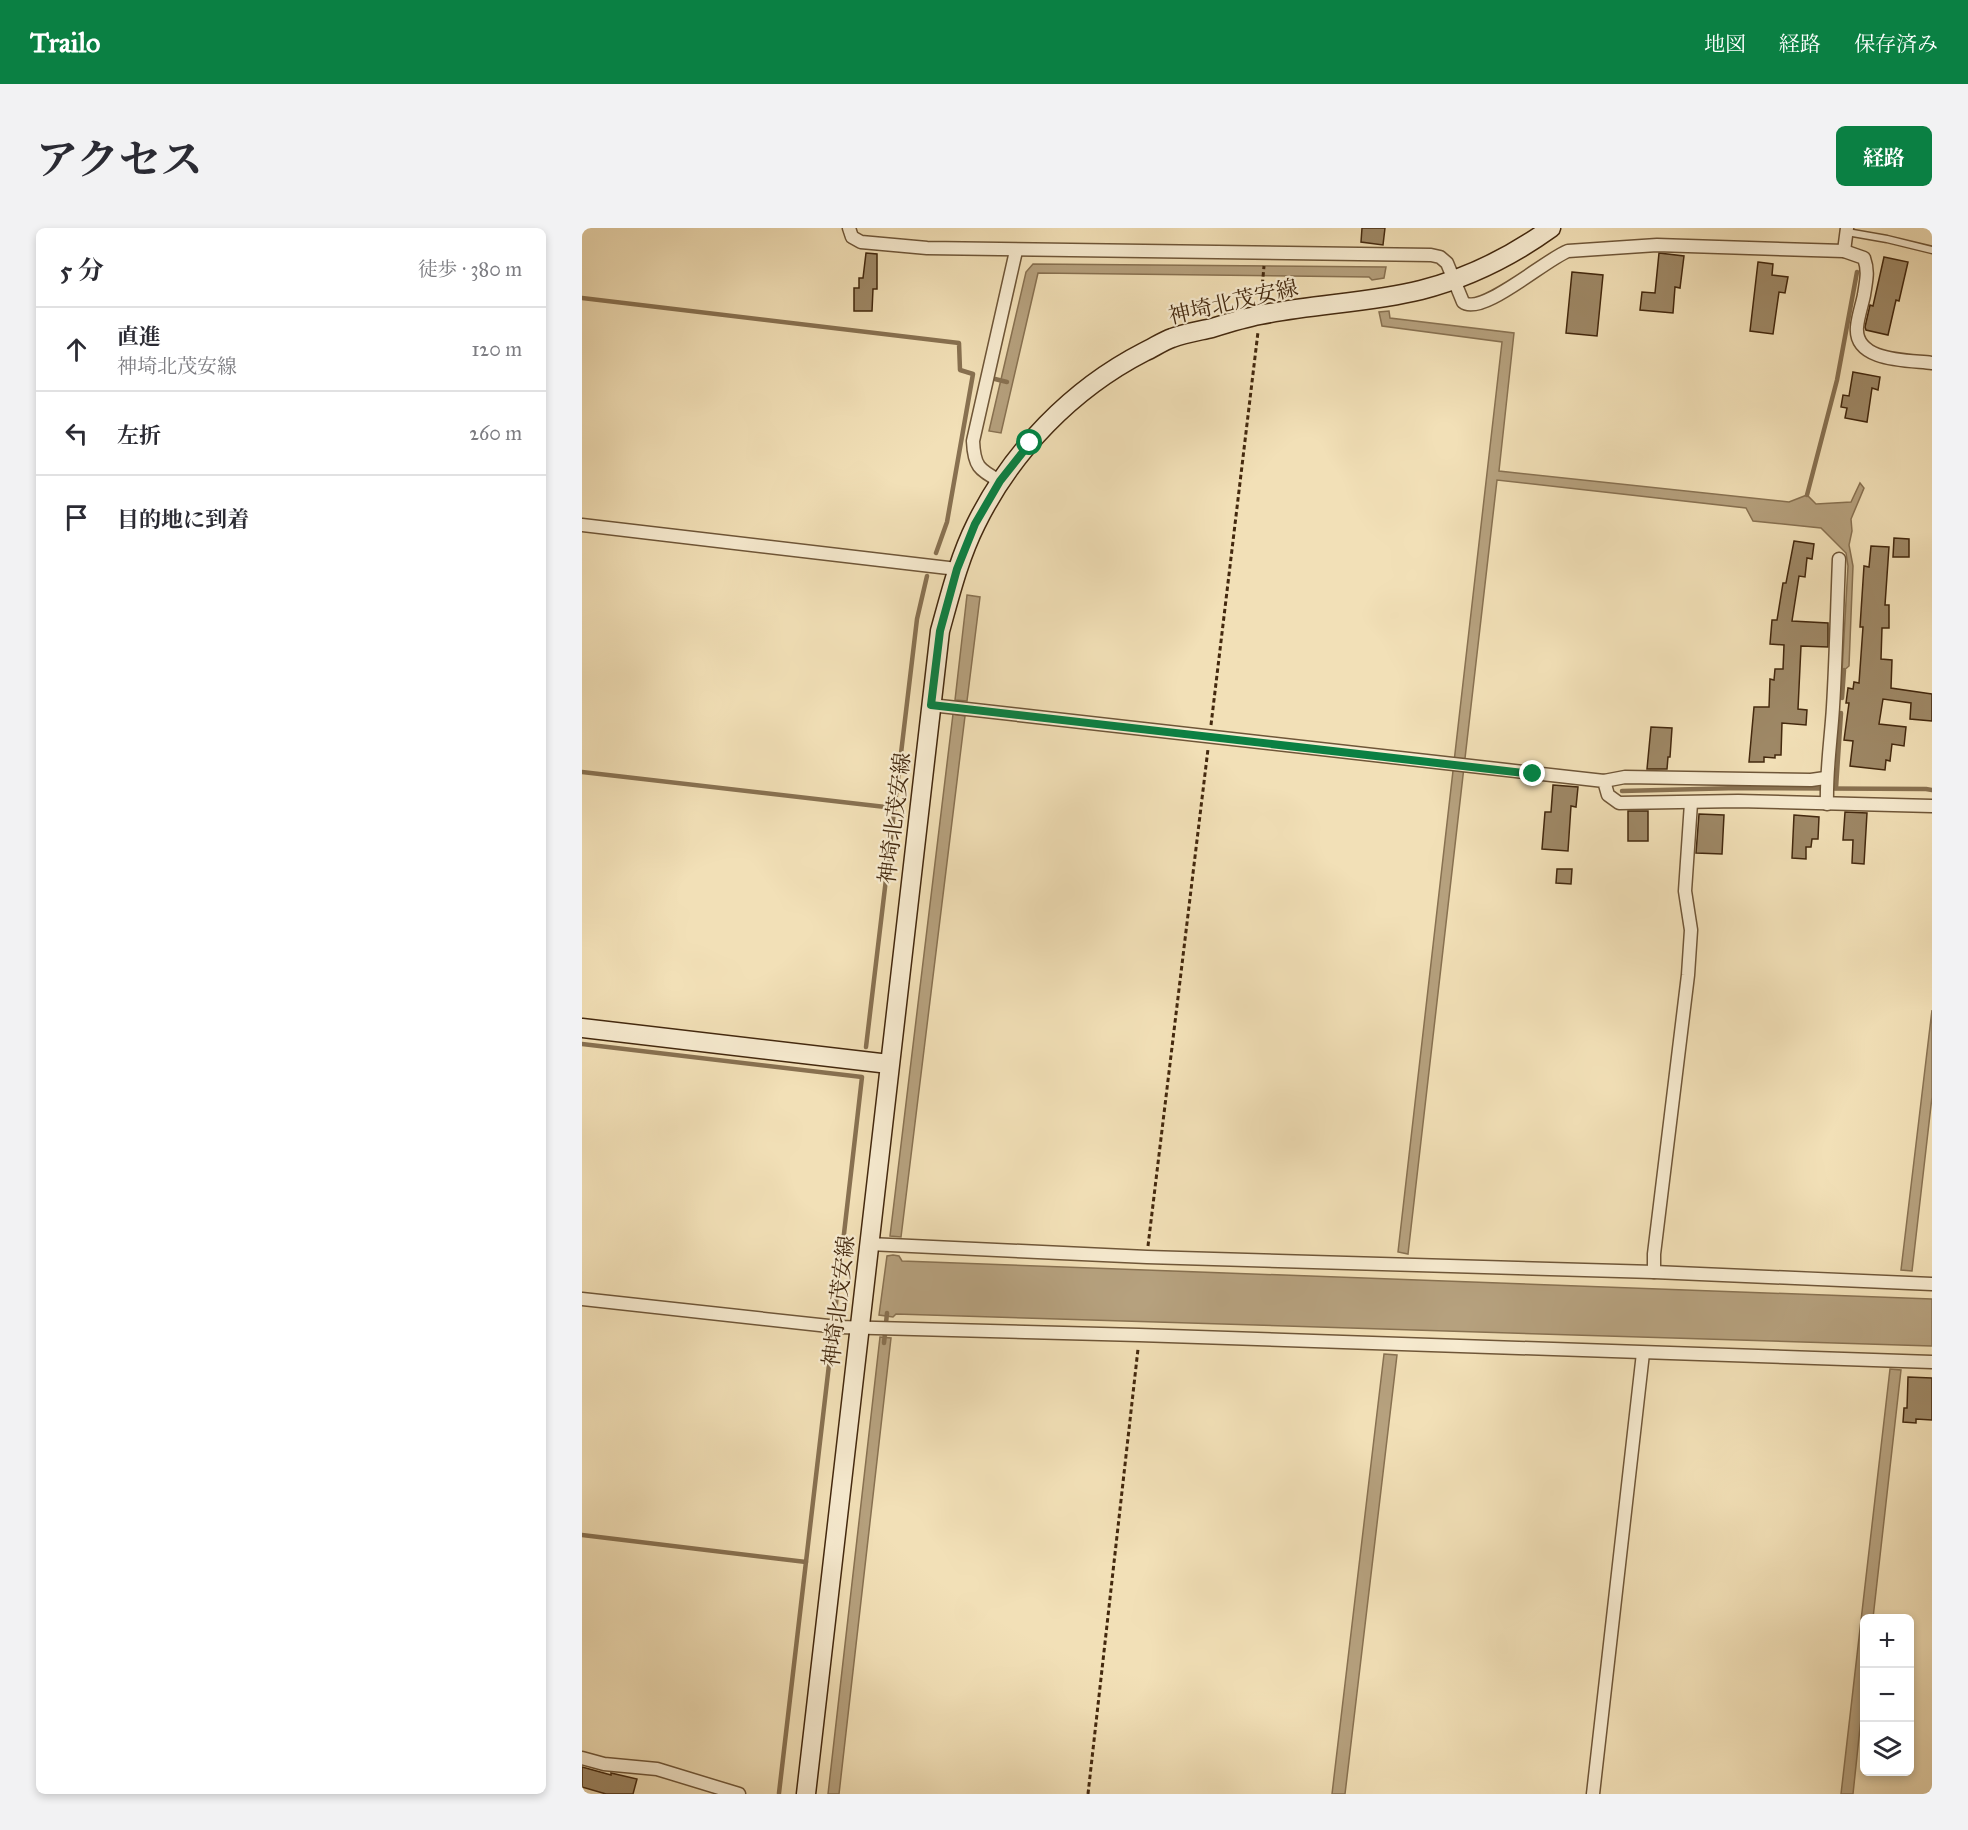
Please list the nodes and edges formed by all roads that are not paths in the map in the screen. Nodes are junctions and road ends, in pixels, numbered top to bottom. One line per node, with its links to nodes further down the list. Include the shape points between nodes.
1 (849, 228): 5 (street, via 852,237 861,242)
2 (1551, 228): 7 (main road, 神埼北茂安線, via 1525,247)
3 (1847, 230): 4 (lane); 6 (street)
4 (1932, 250)
5 (1016, 251): 7 (street, via 1431,255 1447,263); 9 (street, via 973,441 974,459 982,471)
6 (1844, 251): 7 (street, via 1657,245 1568,251 1472,306 1463,302); 8 (street, via 1864,258 1869,270 1857,328 1863,348 1875,355)
7 (1453, 280): 9 (main road, 神埼北茂安線, via 1378,298 1260,315 1172,338 1121,364 1073,398)
8 (1932, 363)
9 (1000, 481): 12 (main road, 神埼北茂安線, via 975,524)
10 (582, 525): 12 (street)
11 (1839, 559): 15 (street)
12 (957, 569): 13 (main road, 神埼北茂安線, via 940,631)
13 (931, 705): 14 (street); 19 (main road, 神埼北茂安線)
14 (1604, 781): 15 (street, via 1625,777 1811,780); 16 (street, via 1608,795 1620,803)
15 (1826, 790): 16 (street); 17 (street)
16 (1691, 803): 21 (street, via 1685,891 1691,930 1688,975)
17 (1932, 806)
18 (582, 1028): 19 (main road)
19 (889, 1064): 20 (main road, 神埼北茂安線)
20 (878, 1244): 21 (street, via 1147,1257); 24 (main road, 神埼北茂安線)
21 (1654, 1272): 22 (street)
22 (1932, 1284)
23 (582, 1299): 24 (street)
24 (868, 1328): 25 (street); 29 (main road, 神埼北茂安線)
25 (1643, 1353): 26 (street); 30 (street)
26 (1932, 1362)
27 (582, 1758): 28 (street, via 657,1769)
28 (739, 1794)
29 (806, 1794)
30 (1593, 1794)

